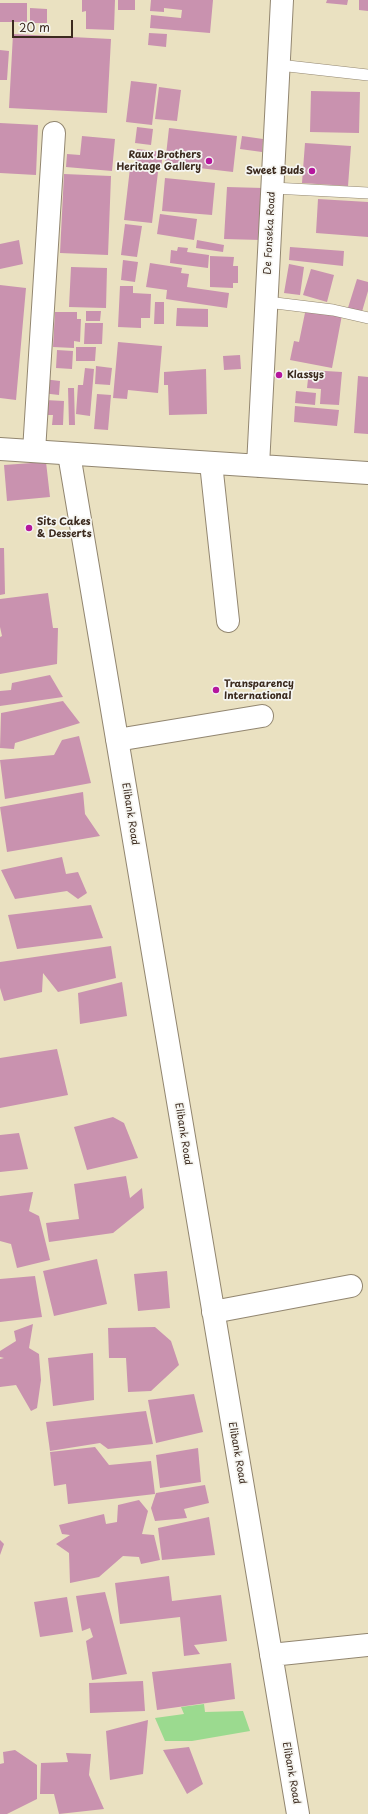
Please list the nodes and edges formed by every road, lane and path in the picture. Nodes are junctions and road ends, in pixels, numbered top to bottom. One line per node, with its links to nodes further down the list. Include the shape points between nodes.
1 (282, 0): 2 (street, De Fonseka Road)
2 (279, 65): 3 (lane); 5 (street, De Fonseka Road)
3 (368, 75)
4 (54, 133): 10 (street)
5 (273, 188): 6 (lane); 7 (street, De Fonseka Road)
6 (368, 193)
7 (267, 302): 8 (lane, via 333,310); 13 (street, De Fonseka Road)
8 (368, 318)
9 (0, 449): 10 (street)
10 (34, 451): 11 (street)
11 (70, 454): 12 (street); 17 (street, Elibank Road)
12 (211, 463): 13 (street); 15 (street)
13 (258, 466): 14 (street)
14 (368, 473)
15 (228, 621)
16 (262, 716): 17 (street)
17 (117, 740): 19 (street, Elibank Road)
18 (351, 1286): 19 (street)
19 (213, 1312): 21 (street, Elibank Road)
20 (368, 1645): 21 (street)
21 (271, 1655): 22 (street, Elibank Road)
22 (298, 1814)

